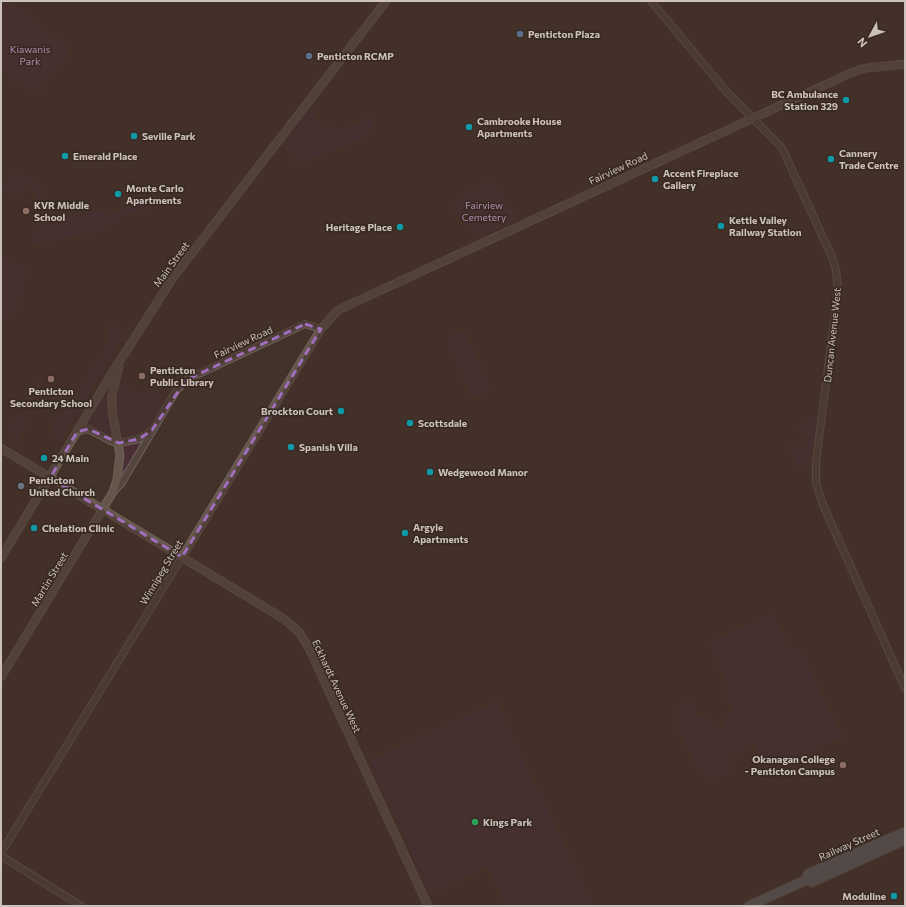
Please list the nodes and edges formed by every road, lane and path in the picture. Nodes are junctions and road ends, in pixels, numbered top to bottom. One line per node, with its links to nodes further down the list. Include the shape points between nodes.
1 (386, 1): 7 (main road, Main Street, via 172,279)
2 (651, 1): 4 (street, Duncan Avenue West)
3 (905, 64): 4 (main road, Fairview Road, via 853,72)
4 (752, 119): 5 (main road, Fairview Road); 18 (street, Duncan Avenue West, via 782,148 834,264 838,290 816,462 816,482 823,506)
5 (344, 306): 6 (main road, Winnipeg Street, via 333,314)
6 (321, 329): 8 (street, Fairview Road, via 305,324 186,380 176,390); 15 (main road, Winnipeg Street)
7 (121, 361): 9 (main road, Main Street); 10 (main road, Martin Street, via 112,395 112,410)
8 (152, 430): 10 (street, via 139,439); 13 (street, Martin Street, via 121,484)
9 (77, 432): 10 (street, via 88,429); 12 (main road, Main Street)
10 (119, 443): 13 (main road, Martin Street, via 119,469)
11 (1, 448): 12 (main road, Eckhardt Avenue West)
12 (50, 478): 14 (main road, Eckhardt Avenue West); 16 (main road, Main Street)
13 (113, 492): 14 (main road, Martin Street)
14 (103, 510): 15 (main road, Eckhardt Avenue West); 17 (main road, Martin Street)
15 (182, 557): 21 (street, Winnipeg Street); 24 (main road, Eckhardt Avenue West, via 284,619 302,636)
16 (1, 558)
17 (1, 677)
18 (905, 688)
19 (905, 832): 22 (highway, Railway Street, via 808,874)
20 (905, 840): 22 (highway, Railway Street, via 812,882)
21 (1, 855): 23 (street)
22 (806, 880): 25 (highway, Railway Street)
23 (81, 906)
24 (428, 906)
25 (749, 906)

